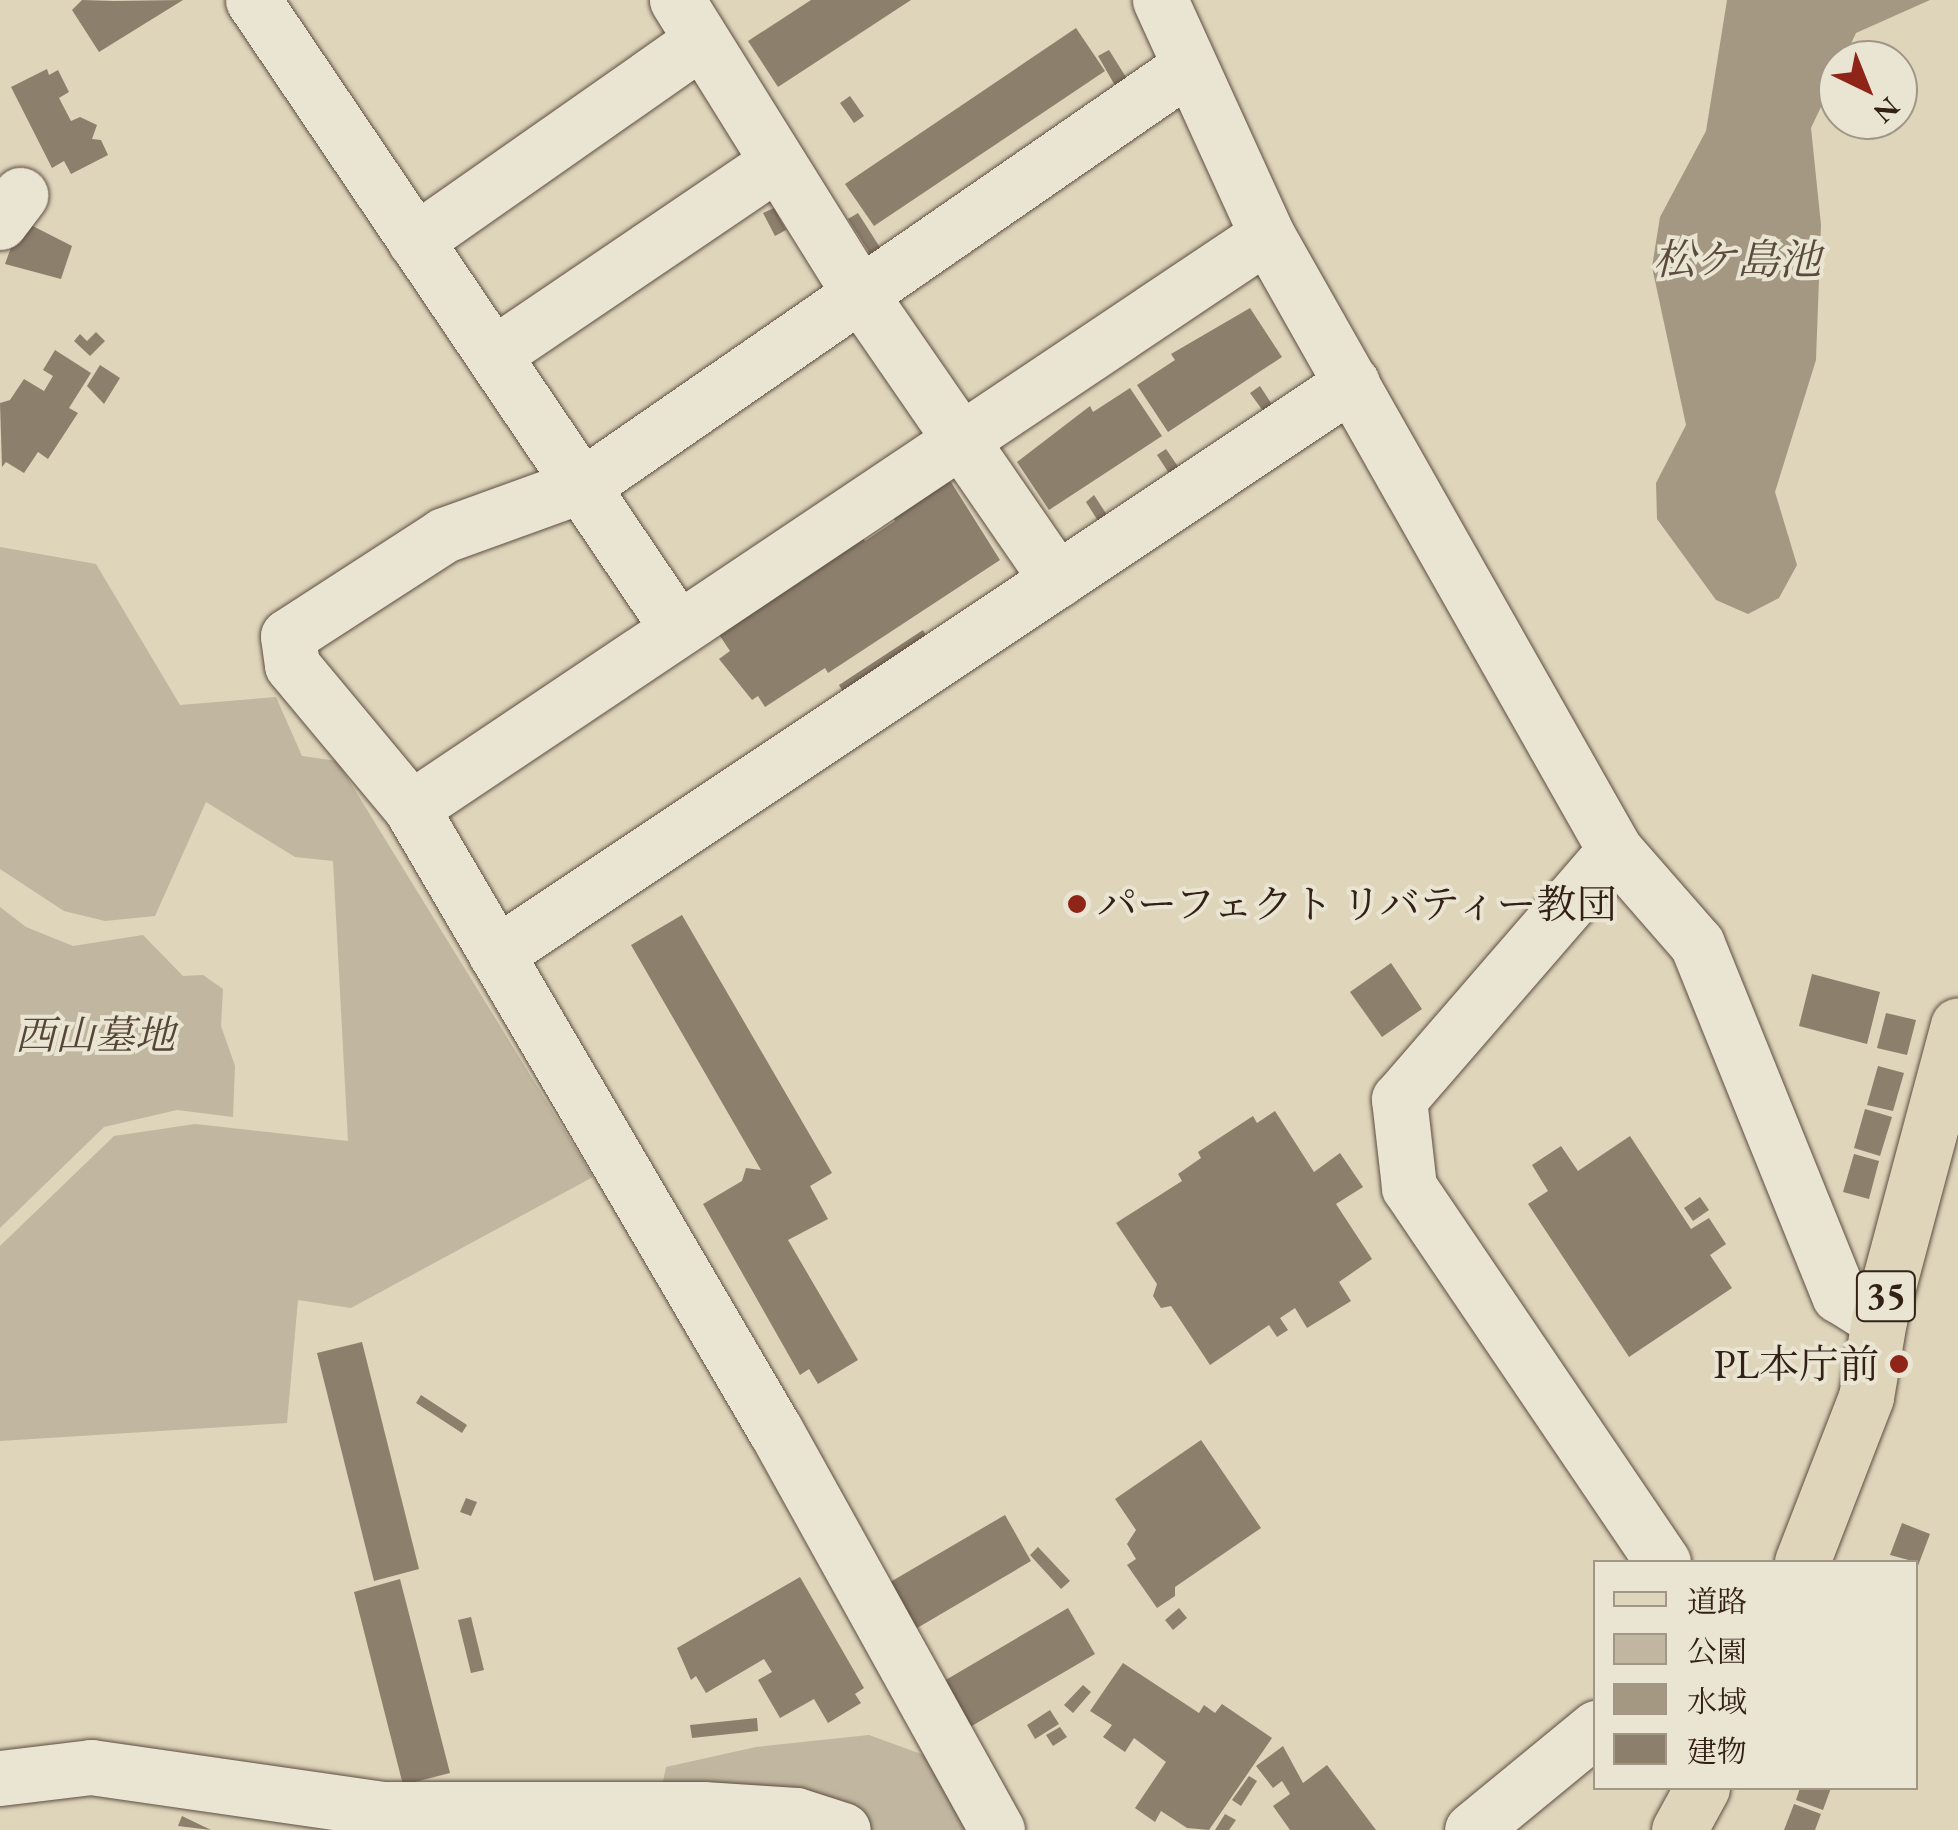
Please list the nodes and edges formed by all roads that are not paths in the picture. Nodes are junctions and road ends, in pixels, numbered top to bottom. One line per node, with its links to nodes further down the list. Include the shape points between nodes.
1 (253, 0): 7 (street)
2 (1160, 0): 4 (street)
3 (687, 22): 5 (street); 7 (street)
4 (1188, 68): 6 (street); 8 (street)
5 (776, 163): 8 (street); 9 (street)
6 (1267, 235): 10 (street); 11 (street)
7 (415, 241): 9 (street)
8 (858, 290): 11 (street); 12 (street)
9 (494, 354): 12 (street)
10 (1352, 383): 13 (street); 16 (street)
11 (960, 440): 13 (street); 14 (street)
12 (585, 484): 14 (street); 15 (street, via 444,534 288,636 292,665)
13 (1057, 580): 17 (street)
14 (678, 630): 15 (street)
15 (411, 808): 17 (street)
16 (1615, 850): 19 (street, via 1697,944 1838,1295); 20 (street, via 1399,1100 1408,1186)
17 (496, 954): 28 (street, via 775,1430)
18 (1958, 1025): 19 (main road, 35)
19 (1879, 1320): 21 (main road, 35, via 1866,1398)
20 (1662, 1560)
21 (1803, 1560)
22 (1593, 1730): 29 (street)
23 (0, 1778): 25 (street, via 92,1767)
24 (1701, 1790): 30 (main road)
25 (327, 1816): 26 (street, via 381,1809)
26 (629, 1820): 27 (street, via 796,1816)
27 (843, 1830)
28 (997, 1830)
29 (1472, 1830)
30 (1679, 1830)

